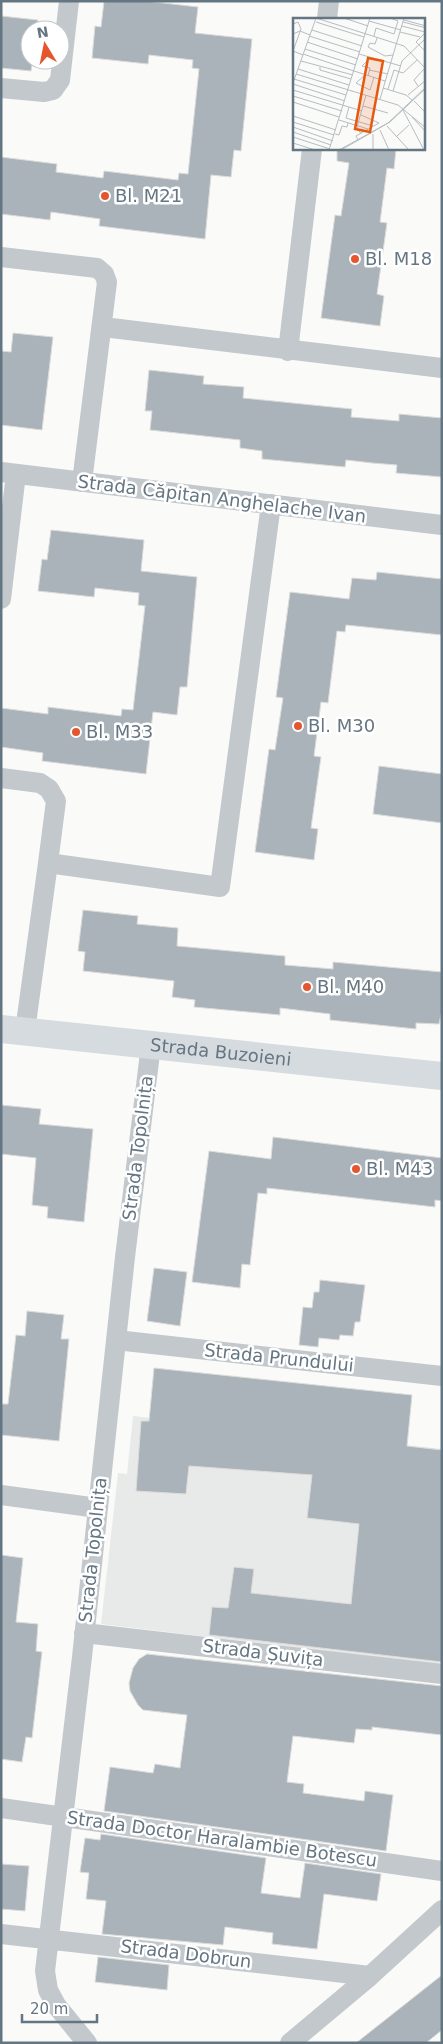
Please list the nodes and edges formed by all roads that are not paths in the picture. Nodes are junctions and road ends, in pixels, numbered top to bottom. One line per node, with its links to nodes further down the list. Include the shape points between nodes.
1 (69, 1): 4 (street, via 60,80 54,90)
2 (329, 1): 3 (street)
3 (327, 18)
4 (1, 88)
5 (312, 150): 8 (street)
6 (1, 257): 7 (street, via 97,268 107,282)
7 (103, 327): 8 (street); 11 (street)
8 (288, 351): 9 (street)
9 (442, 368)
10 (9, 473): 11 (street, Strada Căpitan Anghelache Ivan); 14 (street)
11 (82, 482): 12 (street, Strada Căpitan Anghelache Ivan)
12 (270, 504): 13 (street, Strada Căpitan Anghelache Ivan); 16 (street, via 220,887)
13 (442, 525)
14 (1, 599)
15 (1, 778): 16 (street, via 40,783 49,789 56,801)
16 (48, 863): 17 (street)
17 (13, 1030): 18 (street, Strada Buzoieni)
18 (151, 1045): 19 (street, Strada Buzoieni); 20 (street, Strada Topolnița)
19 (442, 1076)
20 (116, 1340): 21 (street, Strada Prundului); 23 (street, Strada Topolnița)
21 (442, 1376)
22 (1, 1495): 23 (street)
23 (98, 1508): 24 (street, Strada Topolnița)
24 (84, 1632): 25 (street, Strada Șuvița); 27 (street, Strada Topolnița)
25 (442, 1674)
26 (1, 1808): 27 (street, Strada Doctor Haralambie Botescu)
27 (64, 1816): 28 (street, Strada Doctor Haralambie Botescu); 31 (street, Strada Topolnița)
28 (442, 1871)
29 (442, 1910): 32 (street)
30 (1, 1934): 31 (street, Strada Dobrun)
31 (50, 1939): 32 (street, Strada Dobrun); 33 (street, Strada Topolnița, via 45,1971 48,1990)
32 (370, 1976): 34 (street)
33 (87, 2043)
34 (290, 2043)

